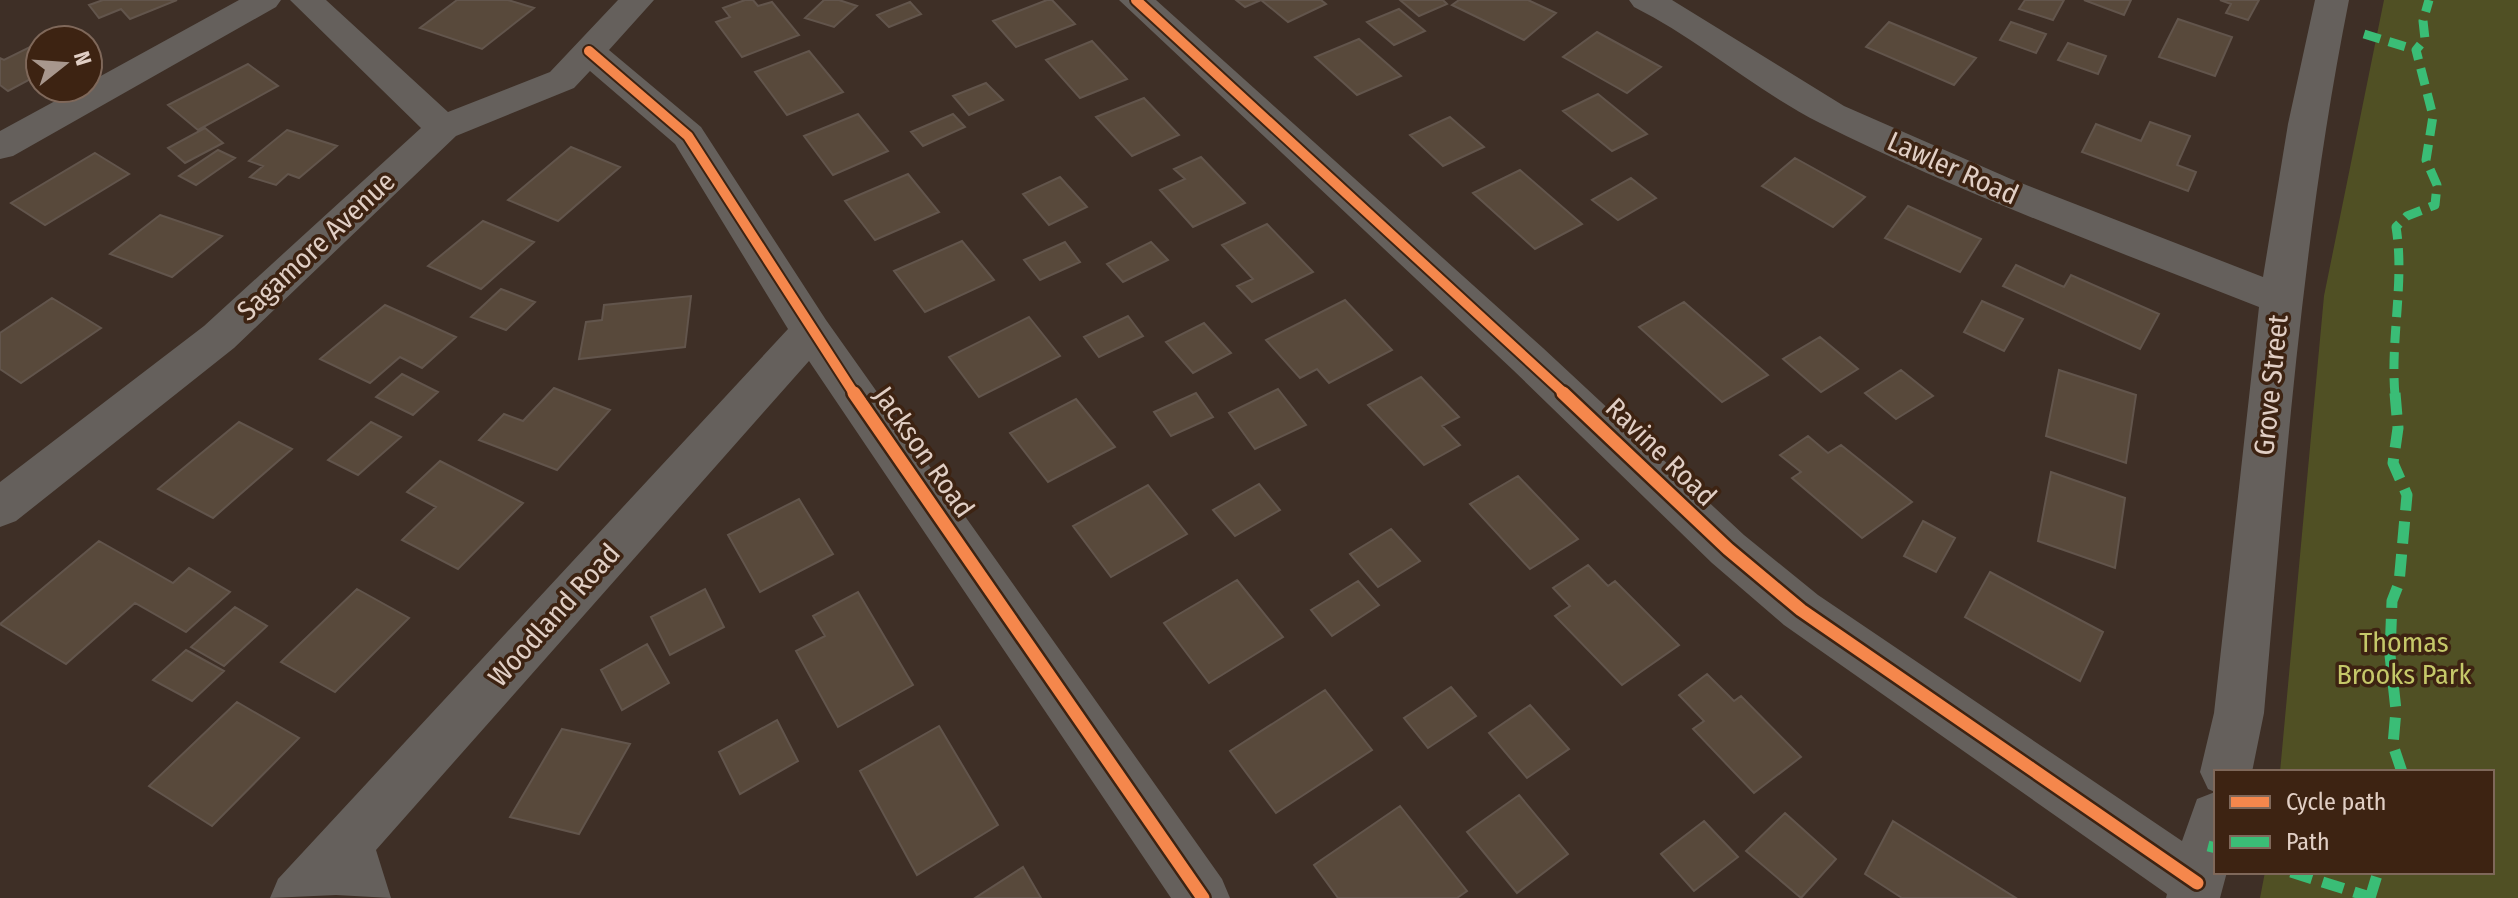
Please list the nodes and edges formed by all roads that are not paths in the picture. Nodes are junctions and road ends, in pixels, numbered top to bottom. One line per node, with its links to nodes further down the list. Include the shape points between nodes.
1 (264, 0): 9 (street)
2 (307, 0): 8 (street)
3 (637, 0): 7 (street, Sagamore Avenue)
4 (1136, 0): 16 (street, Ravine Road, via 1740,559 1801,610)
5 (1646, 0): 10 (street, Lawler Road, via 1681,16 1828,113 2002,190)
6 (2332, 0): 10 (street, Grove Street, via 2306,124)
7 (589, 51): 8 (street, Sagamore Avenue, via 562,80); 11 (street, Jackson Road, via 688,136)
8 (443, 128): 12 (street, Sagamore Avenue, via 219,337)
9 (0, 147)
10 (2280, 299): 13 (street, Grove Street, via 2239,713)
11 (811, 331): 15 (street, Woodland Road); 19 (street, Jackson Road)
12 (0, 508)
13 (2226, 770)
14 (2214, 824): 16 (street)
15 (347, 844): 17 (street, Woodland Road); 18 (street)
16 (2195, 891)
17 (297, 898)
18 (364, 898)
19 (1203, 898)

